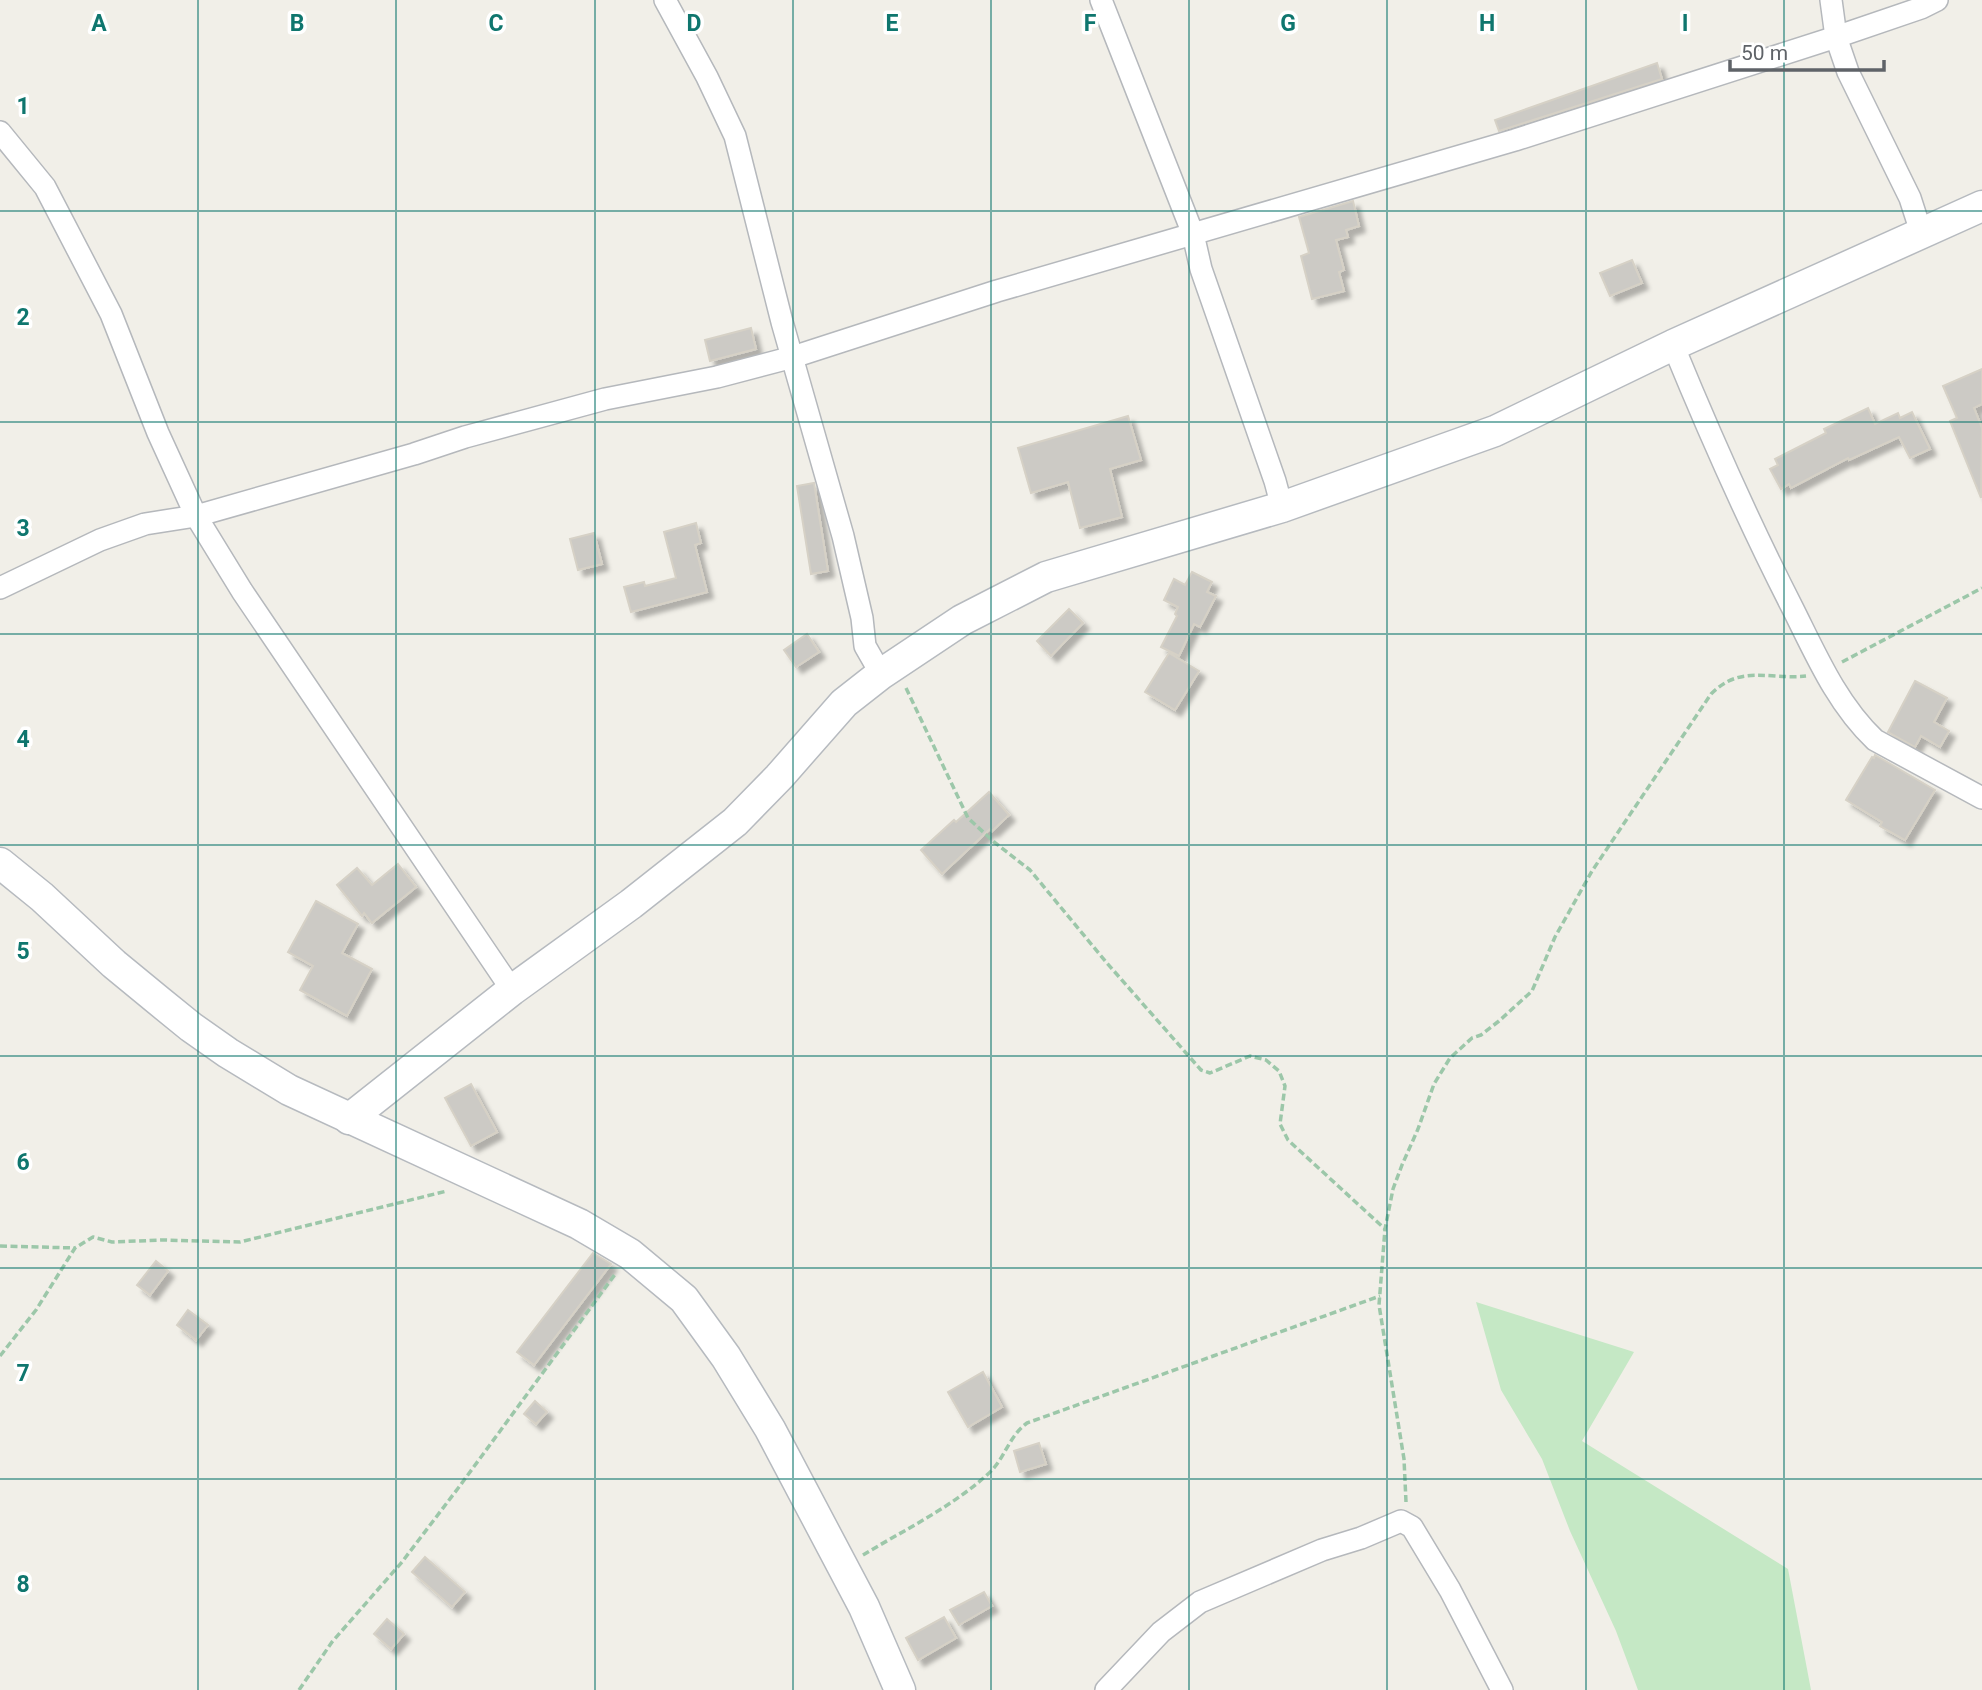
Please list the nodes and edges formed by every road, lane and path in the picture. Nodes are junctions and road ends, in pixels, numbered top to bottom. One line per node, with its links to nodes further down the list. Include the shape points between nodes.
1 (665, 0): 11 (street, via 735,136)
2 (1101, 0): 9 (street)
3 (1831, 0): 5 (street)
4 (1937, 0): 5 (street)
5 (1836, 37): 8 (street, via 1848,72 1910,198); 9 (street, via 1515,140)
6 (0, 132): 13 (street, via 45,187 111,314)
7 (1982, 206): 8 (street)
8 (1921, 232): 10 (street)
9 (1193, 234): 11 (street); 12 (street, via 1200,269)
10 (1673, 345): 12 (street, via 1495,431); 17 (street, via 1728,478)
11 (793, 357): 13 (street, via 605,399); 16 (street, via 843,536 865,646)
12 (1282, 507): 16 (street, via 1046,577 962,620)
13 (196, 516): 15 (street, via 145,524 100,540); 20 (street, via 242,592)
14 (1982, 587): 17 (path)
15 (0, 589)
16 (888, 669): 20 (street, via 844,703 735,821); 23 (path, via 968,818 1030,870 1201,1070 1210,1073 1250,1056 1266,1060 1279,1071 1285,1086 1280,1124 1288,1140)
17 (1824, 672): 18 (street, via 1875,740); 23 (path, via 1802,677 1735,677 1711,695 1592,871 1555,937 1532,991 1487,1031 1459,1048 1443,1068 1392,1189)
18 (1982, 798)
19 (0, 863): 21 (street, via 191,1027 289,1090)
20 (512, 990): 21 (street)
21 (349, 1119): 22 (street)
22 (477, 1177): 25 (path, via 441,1194 240,1242 112,1242 93,1237); 26 (street, via 579,1224)
23 (1385, 1229): 27 (path)
24 (0, 1246): 25 (path)
25 (75, 1248): 28 (path)
26 (630, 1254): 30 (street, via 684,1299 702,1322 770,1429); 31 (path, via 402,1562 332,1642)
27 (1380, 1296): 29 (path, via 1404,1459 1406,1504); 30 (path, via 1027,1423 1013,1436 997,1465 972,1488)
28 (0, 1356)
29 (1401, 1521): 33 (street, via 1200,1602 1161,1632); 34 (street, via 1412,1527 1450,1590)
30 (843, 1567): 32 (street)
31 (299, 1690)
32 (900, 1690)
33 (1106, 1690)
34 (1502, 1690)

